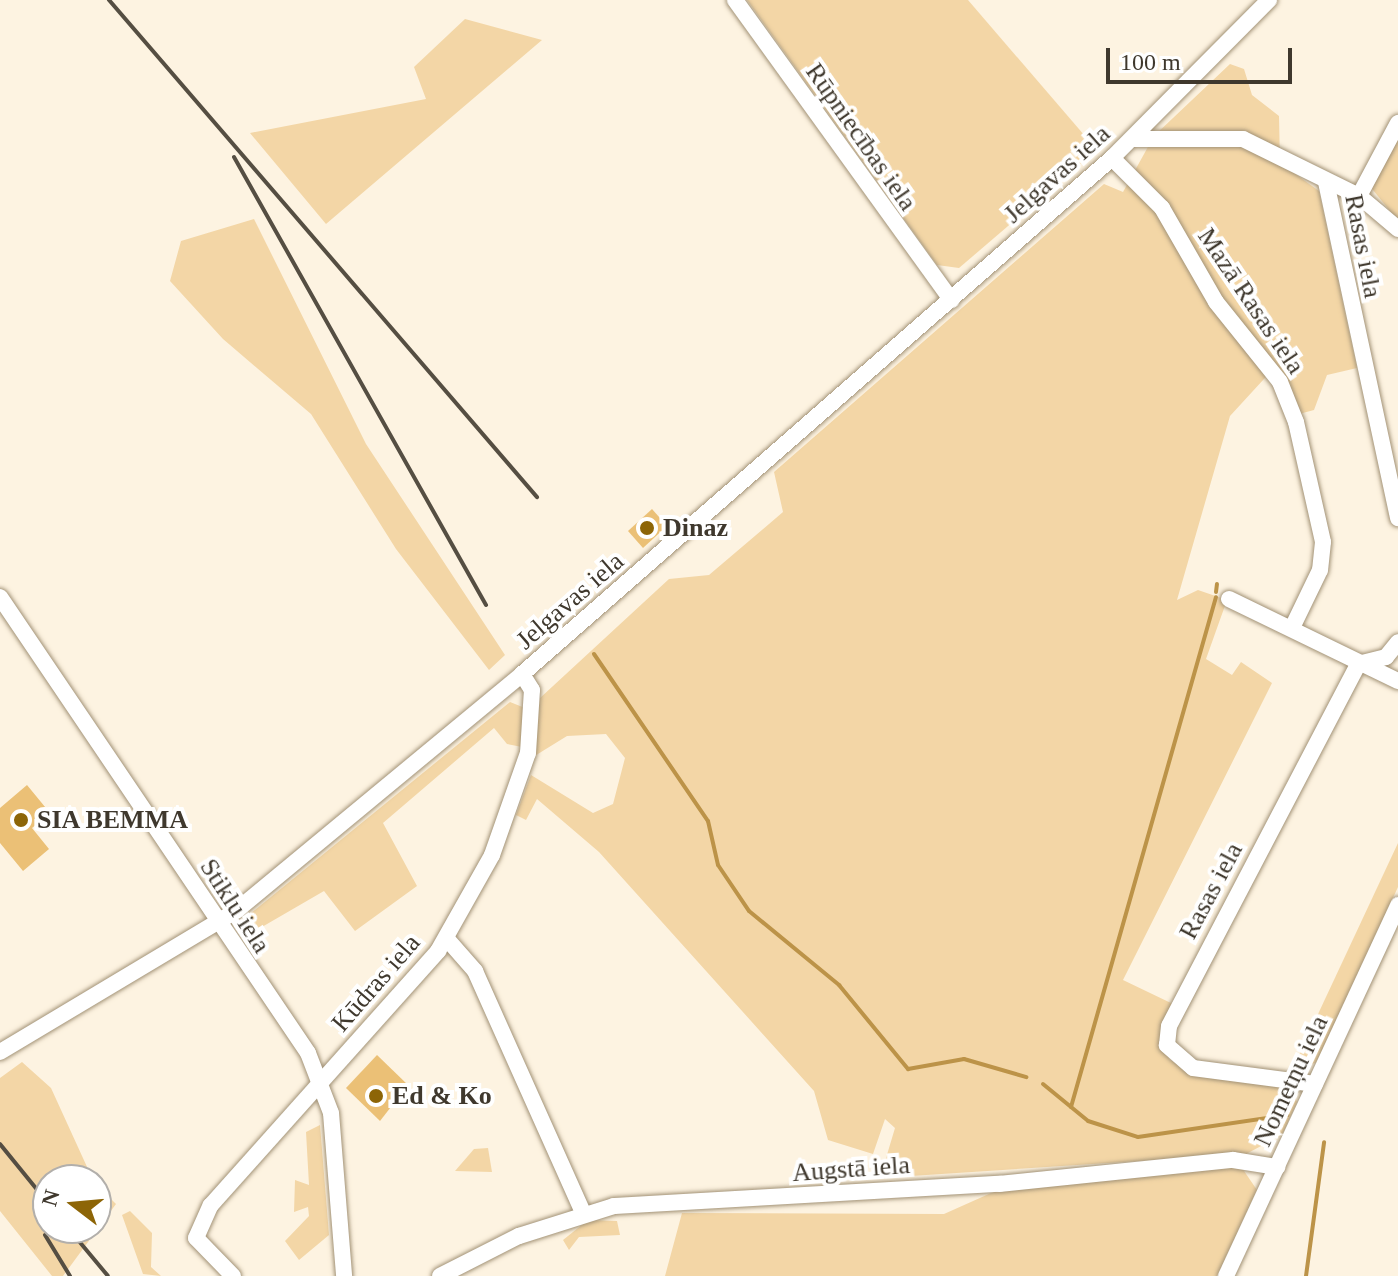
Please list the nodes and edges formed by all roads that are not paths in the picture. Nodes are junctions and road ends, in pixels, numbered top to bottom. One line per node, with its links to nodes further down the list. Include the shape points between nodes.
1 (735, 0): 9 (street, Rūpniecības iela)
2 (1269, 0): 4 (street, Jelgavas iela)
3 (1398, 123): 7 (street)
4 (1133, 139): 5 (street, Jelgavas iela); 6 (street, Rasas iela, via 1243,139)
5 (1112, 158): 9 (street, Jelgavas iela); 13 (street, Mazā Rasas iela, via 1162,208 1216,302 1280,382 1296,422 1323,542 1320,570)
6 (1326, 182): 7 (street); 10 (street, Rasas iela)
7 (1359, 196): 8 (street)
8 (1398, 229)
9 (951, 300): 16 (street, Jelgavas iela)
10 (1398, 518)
11 (0, 597): 19 (street, Stiklu iela)
12 (1229, 599): 13 (street)
13 (1292, 628): 15 (street)
14 (1398, 642): 15 (street, via 1386,657)
15 (1358, 664): 17 (street); 23 (street, Rasas iela, via 1169,1026 1167,1045 1193,1068)
16 (522, 674): 19 (street, Jelgavas iela); 20 (street, Kūdras iela, via 532,690 528,753 492,855)
17 (1398, 681)
18 (1398, 905): 23 (street, Nometņu iela)
19 (218, 921): 21 (street, Jelgavas iela); 22 (street, Stiklu iela)
20 (447, 939): 22 (street, Kūdras iela); 25 (street, via 475,971)
21 (0, 1052)
22 (322, 1081): 26 (street, Kūdras iela, via 211,1205 196,1238); 27 (street)
23 (1315, 1084): 24 (street, Nometņu iela)
24 (1277, 1167): 25 (street, Augstā iela, via 1233,1160 999,1184); 29 (street, Nometņu iela)
25 (583, 1213): 28 (street, Augstā iela)
26 (233, 1276)
27 (344, 1276)
28 (440, 1276)
29 (1226, 1276)

